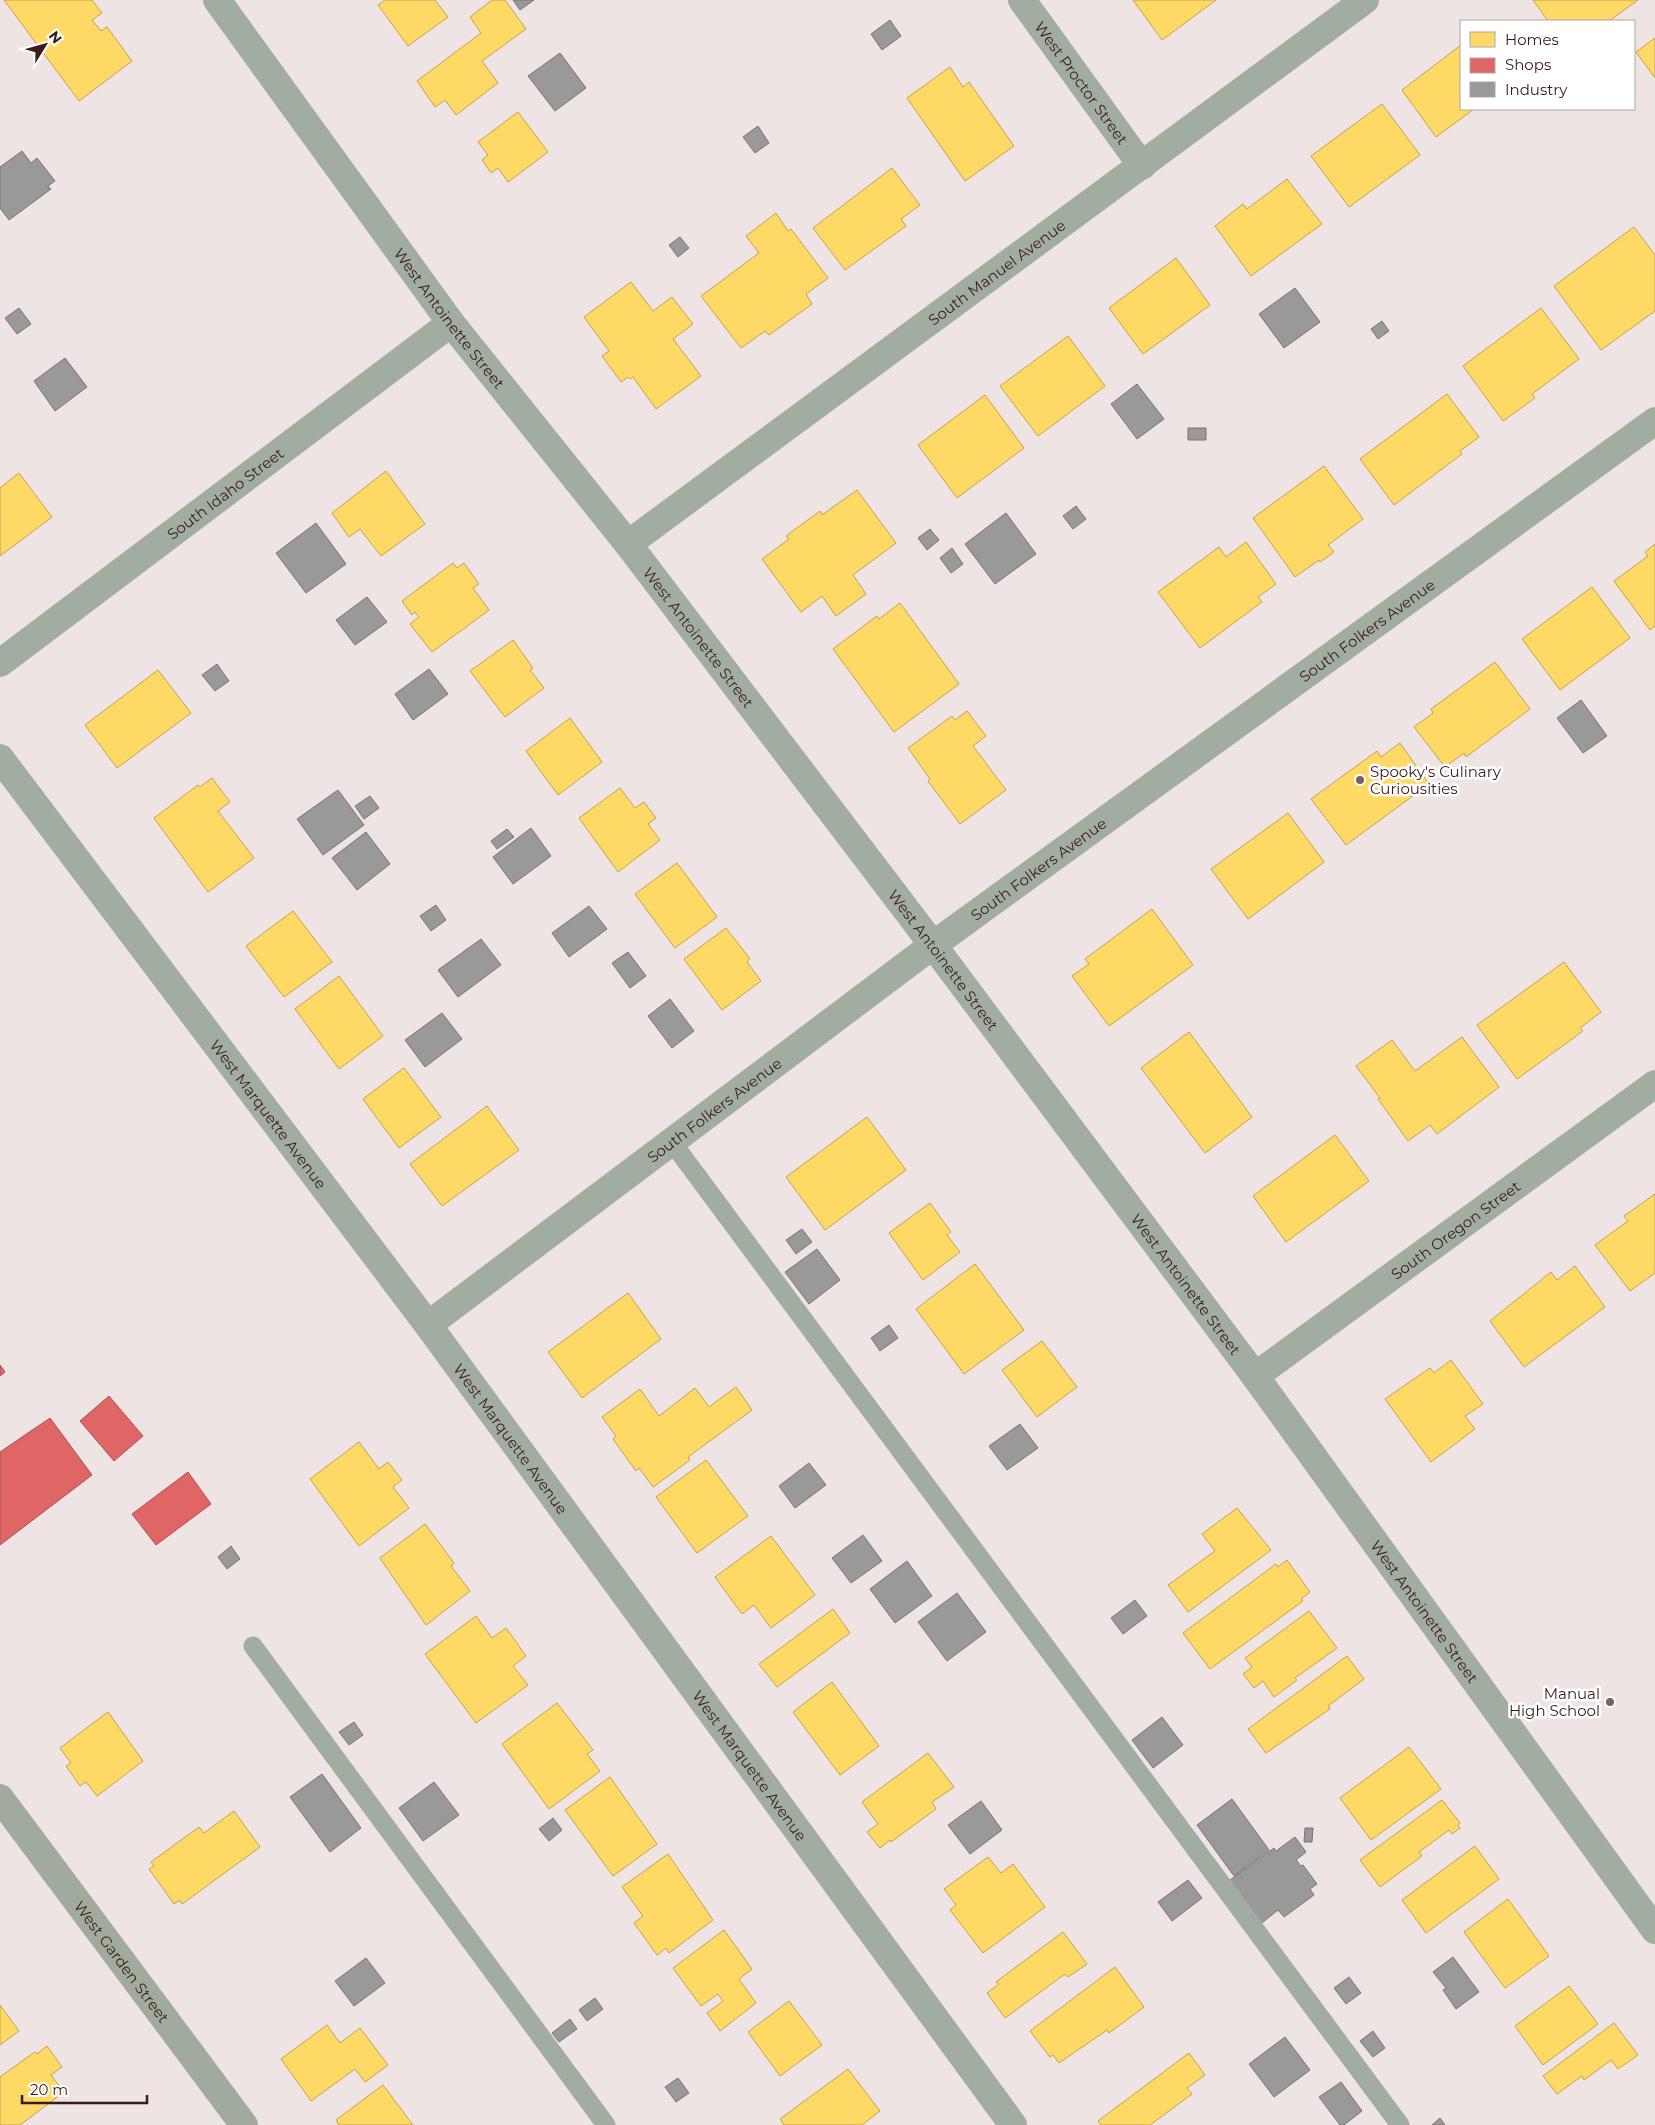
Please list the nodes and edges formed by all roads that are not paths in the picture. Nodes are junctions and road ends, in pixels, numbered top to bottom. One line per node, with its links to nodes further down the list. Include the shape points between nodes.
1 (217, 0): 5 (street, West Antoinette Street)
2 (1022, 0): 4 (street, West Proctor Street)
3 (1365, 0): 4 (street, South Manuel Avenue)
4 (1142, 166): 7 (street, South Manuel Avenue)
5 (451, 323): 7 (street, West Antoinette Street); 8 (street, South Idaho Street)
6 (1655, 422): 10 (street, South Folkers Avenue)
7 (628, 544): 10 (street, West Antoinette Street)
8 (0, 663)
9 (0, 758): 13 (street, West Marquette Avenue)
10 (933, 945): 12 (street, South Folkers Avenue); 14 (street, West Antoinette Street)
11 (1655, 1084): 14 (street, South Oregon Street)
12 (672, 1142): 13 (street, South Folkers Avenue); 21 (lane)
13 (428, 1325): 20 (street, West Marquette Avenue)
14 (1255, 1376): 17 (street, West Antoinette Street)
15 (253, 1646): 19 (lane)
16 (0, 1798): 18 (main road, West Garden Street)
17 (1655, 1930)
18 (244, 2125)
19 (606, 2125)
20 (1013, 2125)
21 (1400, 2125)

